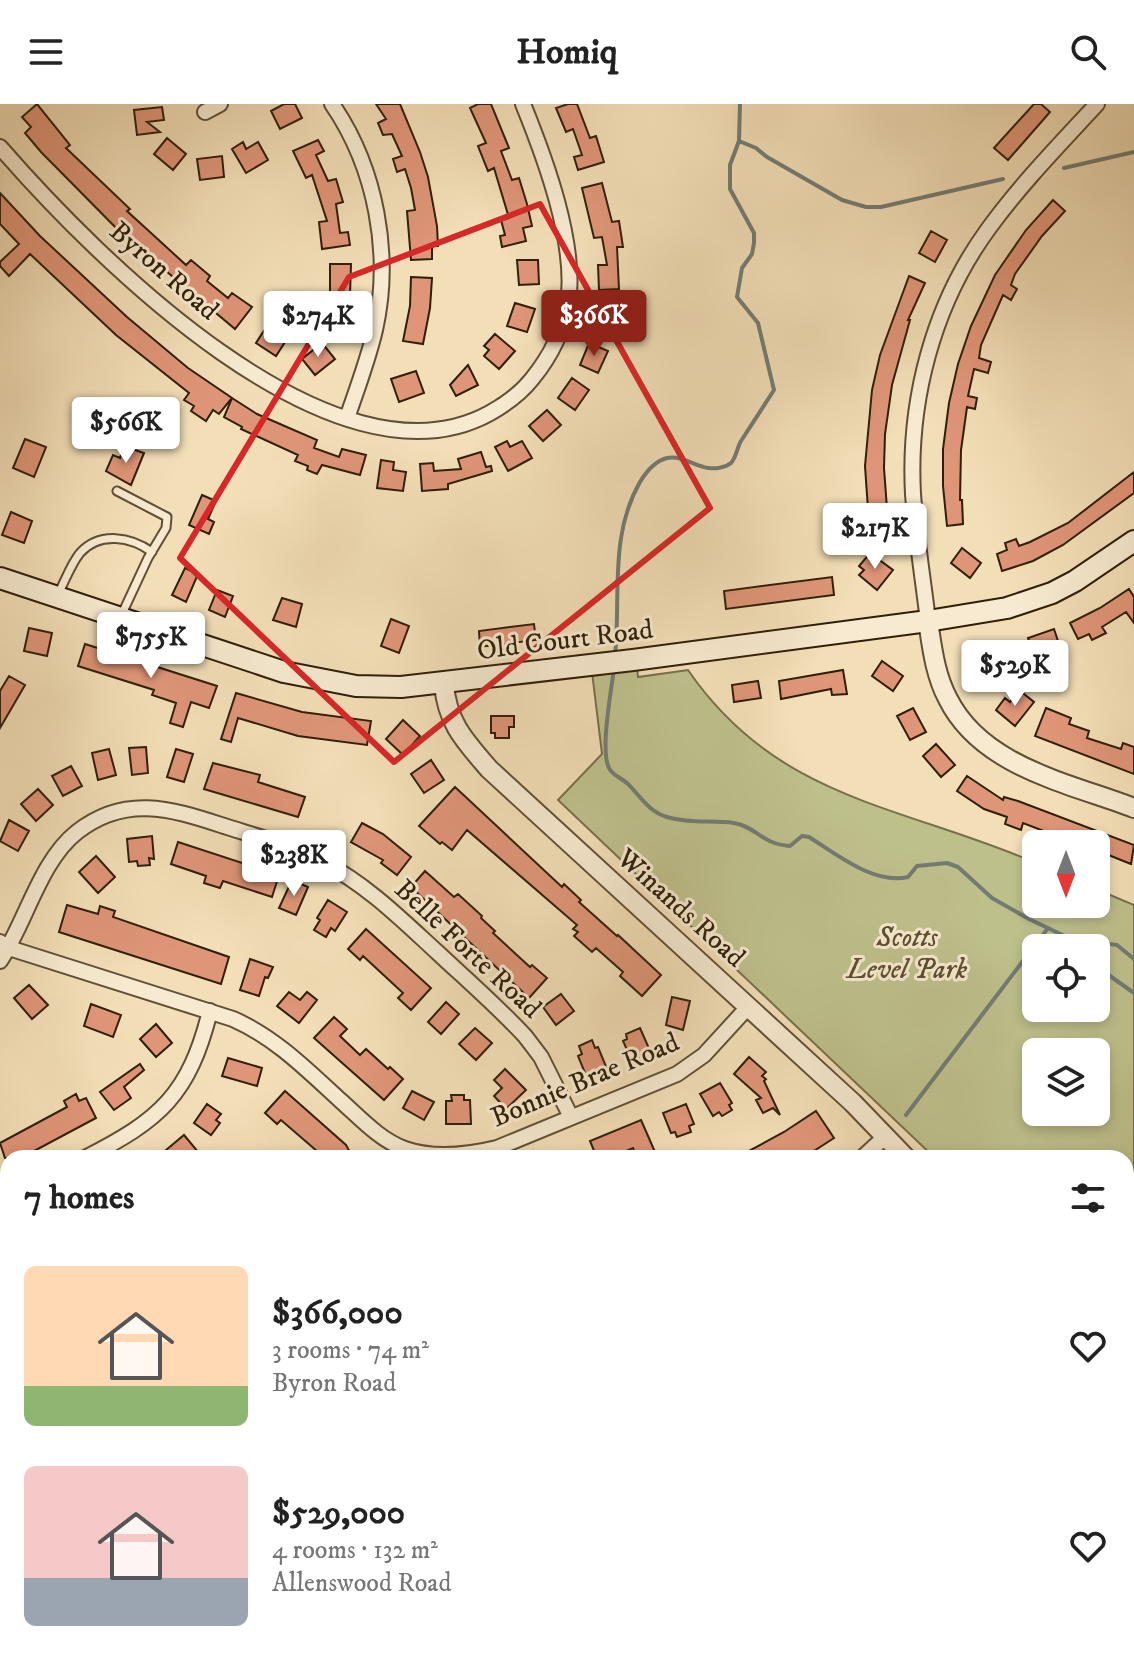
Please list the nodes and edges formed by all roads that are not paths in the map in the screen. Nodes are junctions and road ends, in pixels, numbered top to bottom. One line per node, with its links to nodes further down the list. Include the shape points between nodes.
1 (220, 104): 5 (street)
2 (332, 104): 7 (street, via 373,195 382,260 375,328)
3 (523, 104): 7 (street, Byron Road, via 560,215 568,265 568,302 547,361 505,405 442,431 412,433)
4 (1097, 104): 14 (street, via 987,230 947,298 934,334 916,414 913,455)
5 (205, 112)
6 (0, 147): 7 (street, Byron Road, via 112,263 205,341 278,388)
7 (347, 418)
8 (117, 491): 10 (lane, via 167,517)
9 (1134, 541): 14 (main road, Old Court Road, via 1052,593 1007,608)
10 (152, 552): 12 (lane, via 124,537 89,546); 13 (lane)
11 (1, 582): 12 (main road, Old Court Road)
12 (57, 597): 13 (main road, Old Court Road)
13 (120, 618): 15 (main road, Old Court Road, via 307,677 379,687)
14 (928, 621): 15 (main road, Old Court Road); 16 (street, via 939,678 977,737 1018,764)
15 (444, 684): 19 (street, Winands Road, via 449,715 489,769)
16 (1134, 808)
17 (5, 945): 18 (street, Belle Forte Road); 20 (street, Bonnie Brae Road); 21 (street, Belle Forte Road, via 61,848 76,833 95,820 136,808 182,812 321,861 383,903 525,1036)
18 (0, 961)
19 (748, 1007): 21 (street, Bonnie Brae Road, via 692,1066); 22 (street, Winands Road)
20 (210, 1011): 23 (street, via 195,1062 168,1103 129,1135); 24 (street, Bonnie Brae Road, via 273,1041)
21 (571, 1117): 25 (street, Bonnie Brae Road)
22 (886, 1136): 26 (street); 27 (street, Winands Road)
23 (100, 1150)
24 (399, 1150)
25 (489, 1150)
26 (871, 1150)
27 (899, 1150)

